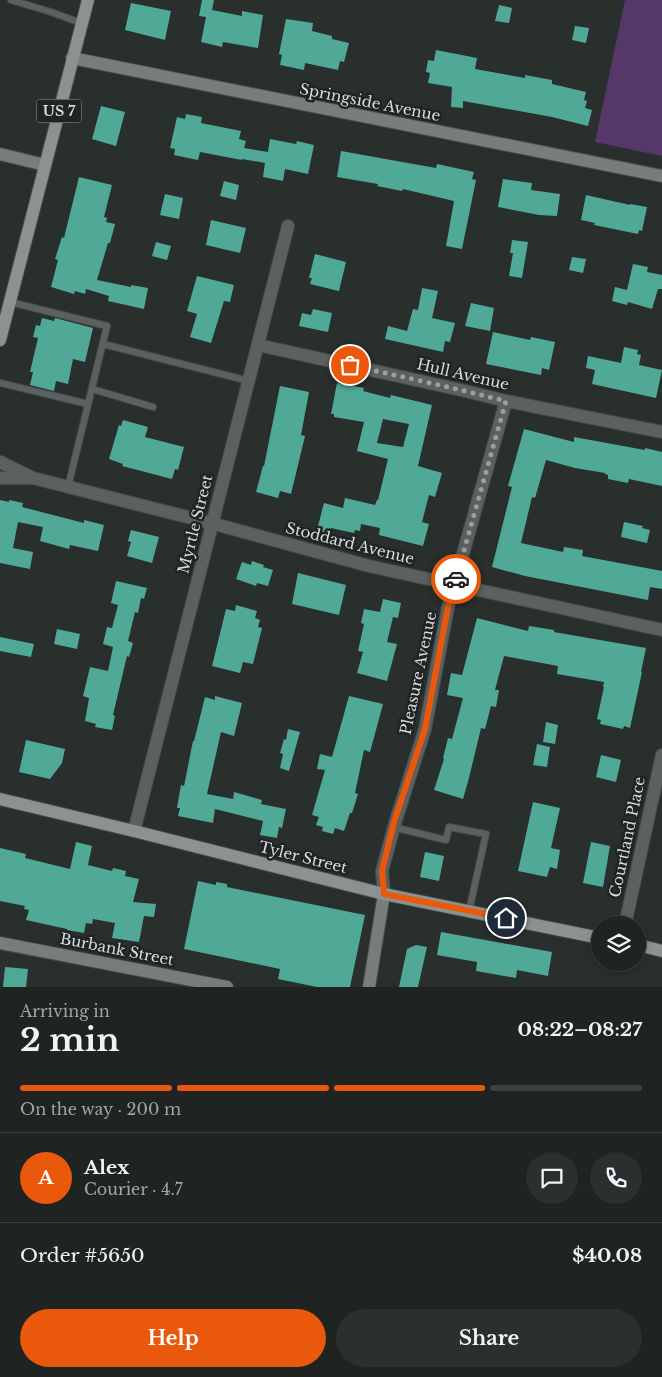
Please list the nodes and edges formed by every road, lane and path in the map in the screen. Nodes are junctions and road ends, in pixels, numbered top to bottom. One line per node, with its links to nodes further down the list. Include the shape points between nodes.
1 (11, 0): 3 (lane)
2 (88, 0): 3 (main road, US 7)
3 (81, 23): 4 (main road, US 7)
4 (72, 58): 6 (main road, US 7); 7 (street, Springside Avenue)
5 (0, 154): 6 (street)
6 (45, 165): 9 (main road, US 7)
7 (662, 176)
8 (288, 226): 12 (street, Myrtle Street)
9 (5, 304): 10 (main road, US 7); 11 (lane, via 107,326)
10 (0, 340)
11 (103, 344): 13 (lane); 15 (lane)
12 (258, 345): 13 (street, Myrtle Street); 16 (street, Hull Avenue)
13 (249, 381): 24 (street, Myrtle Street)
14 (0, 382): 17 (lane)
15 (92, 389): 17 (lane); 18 (lane)
16 (506, 401): 19 (street, Hull Avenue); 25 (street, Pleasure Avenue)
17 (88, 404): 23 (lane)
18 (153, 407)
19 (662, 432)
20 (0, 462): 22 (street, Stoddard Avenue)
21 (0, 478): 22 (street, Stoddard Avenue)
22 (33, 478): 23 (street, Stoddard Avenue)
23 (68, 487): 24 (street, Stoddard Avenue)
24 (211, 523): 25 (street, Stoddard Avenue); 30 (street, Myrtle Street)
25 (454, 586): 26 (street, Stoddard Avenue); 29 (street, Pleasure Avenue, via 425,729)
26 (662, 630)
27 (662, 755): 33 (street, Courtland Place)
28 (0, 800): 30 (main road, Tyler Street)
29 (393, 827): 31 (street, Pleasure Avenue, via 382,871); 32 (lane, via 446,840 449,827 486,834)
30 (134, 831): 31 (main road, Tyler Street)
31 (384, 894): 32 (main road, Tyler Street); 39 (street)
32 (469, 911): 34 (main road, Tyler Street)
33 (627, 916)
34 (591, 936)
35 (0, 943): 38 (street, Burbank Street)
36 (646, 947): 37 (main road)
37 (662, 951)
38 (227, 987)
39 (369, 987)

